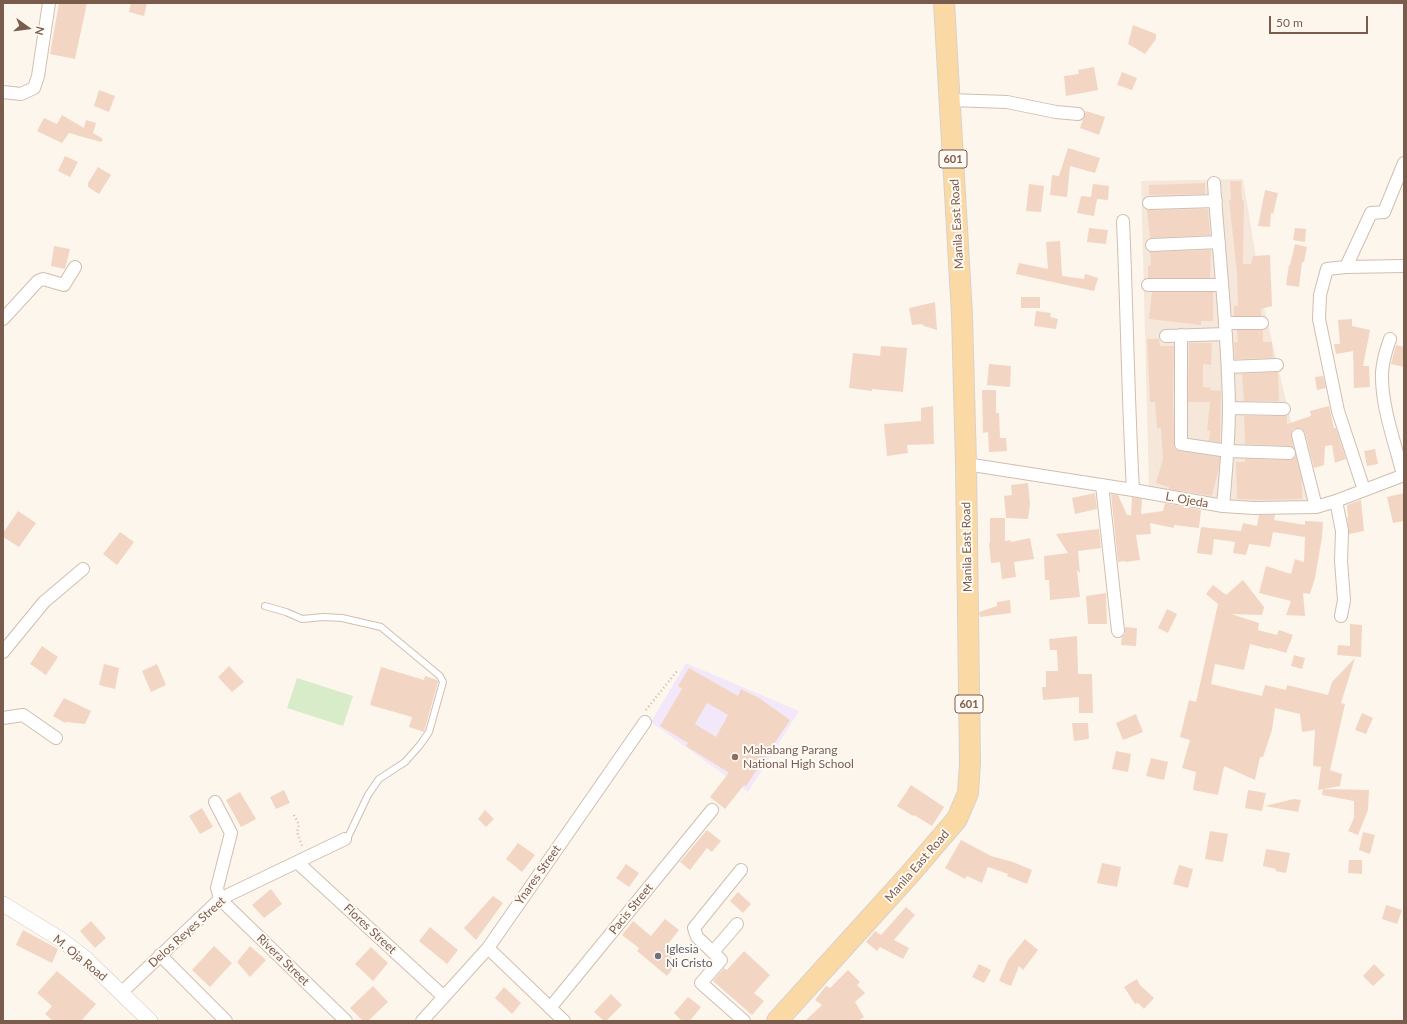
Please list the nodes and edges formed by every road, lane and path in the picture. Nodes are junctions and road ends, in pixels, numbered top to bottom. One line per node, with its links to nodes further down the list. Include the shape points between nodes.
1 (49, 3): 3 (street, via 34,88 21,94)
2 (944, 3): 4 (main road, Manila East Road / 601)
3 (3, 92)
4 (950, 100): 5 (street, via 1007,102); 31 (main road, Manila East Road / 601, via 962,315)
5 (1078, 114)
6 (1404, 163): 15 (street, via 1384,212 1371,213)
7 (1214, 183): 8 (street)
8 (1216, 201): 9 (street); 11 (street)
9 (1149, 203)
10 (1122, 221): 34 (street)
11 (1219, 242): 12 (street); 17 (street)
12 (1152, 245)
13 (1404, 266): 15 (street)
14 (75, 267): 18 (street, via 64,285 43,279 38,281)
15 (1346, 267): 35 (street, via 1327,269 1320,295 1319,320 1338,411)
16 (1148, 285): 17 (street)
17 (1222, 286): 20 (street)
18 (3, 319)
19 (1262, 323): 20 (street)
20 (1225, 329): 21 (street); 25 (street)
21 (1181, 335): 22 (street); 29 (street, via 1181,444)
22 (1166, 336)
23 (1390, 339): 32 (street, via 1384,357 1382,388)
24 (1277, 365): 25 (street)
25 (1228, 367): 26 (street)
26 (1229, 408): 27 (street); 29 (street)
27 (1284, 409)
28 (1298, 435): 38 (street)
29 (1228, 451): 30 (street); 37 (street)
30 (1289, 452)
31 (966, 464): 33 (street, L. Ojeda); 69 (main road, Manila East Road / 601, via 970,763 968,793 957,819)
32 (1404, 475): 35 (street, L. Ojeda)
33 (1102, 485): 34 (street, L. Ojeda); 42 (street)
34 (1133, 490): 37 (street, L. Ojeda)
35 (1364, 490): 36 (street, L. Ojeda)
36 (1336, 501): 38 (street, L. Ojeda); 41 (street, via 1342,531 1340,561 1344,600)
37 (1224, 506): 38 (street, L. Ojeda, via 1286,509)
38 (1316, 507)
39 (83, 568): 43 (street, via 44,602)
40 (265, 606): 51 (lane, via 302,619 342,618 381,627 440,676 442,682 428,732 405,762 379,779)
41 (1341, 616)
42 (1118, 631)
43 (3, 652)
44 (677, 671): 46 (path, via 643,713)
45 (3, 718): 47 (street, via 23,715)
46 (645, 722): 57 (street, Ynares Street)
47 (56, 738)
48 (215, 802): 54 (street, via 231,832 217,888)
49 (712, 810): 62 (street, Pacis Street)
50 (294, 815): 52 (path, via 299,825 297,832)
51 (345, 839): 52 (street, Delos Reyes Street)
52 (302, 860): 54 (street, Delos Reyes Street); 61 (street, Flores Street)
53 (741, 870): 59 (street, via 694,928 697,937)
54 (220, 899): 58 (street, Delos Reyes Street); 65 (street, Rivera Street)
55 (3, 904): 60 (street, M. Oja Road, via 85,958)
56 (737, 924): 59 (street)
57 (488, 948): 61 (street, Ynares Street); 62 (street)
58 (160, 955): 60 (street, Delos Reyes Street); 64 (street)
59 (717, 956): 68 (street, via 701,983)
60 (121, 993): 63 (street, M. Oja Road)
61 (444, 997): 66 (street, Ynares Street)
62 (550, 1008): 67 (street)
63 (150, 1021)
64 (226, 1021)
65 (346, 1021)
66 (422, 1021)
67 (564, 1021)
68 (744, 1021)
69 (777, 1021)

